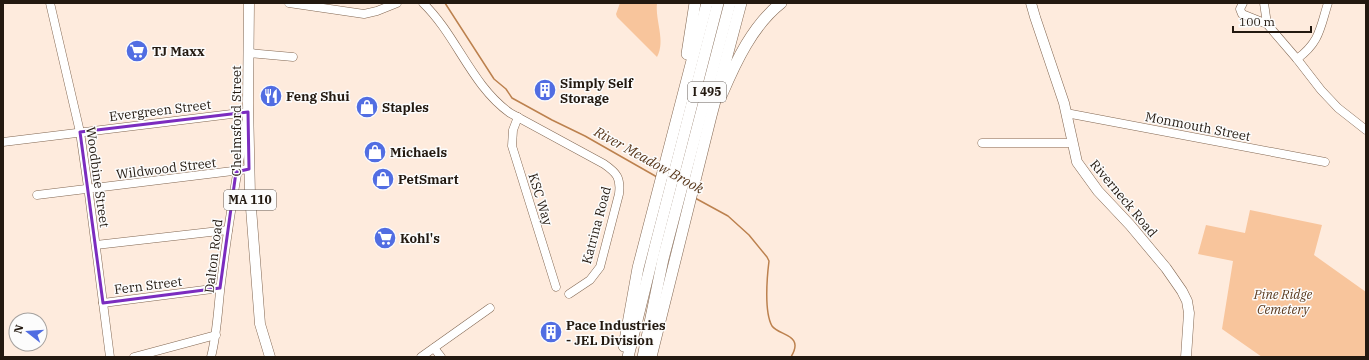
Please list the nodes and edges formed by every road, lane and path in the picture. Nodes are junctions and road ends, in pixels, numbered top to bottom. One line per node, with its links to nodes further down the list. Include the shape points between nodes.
1 (50, 3): 25 (street, Woodbine Street)
2 (249, 3): 17 (main road, Chelmsford Street / MA 110)
3 (289, 3): 4 (street, via 361,14)
4 (397, 3)
5 (423, 3): 23 (street, Katrina Road, via 441,24 491,96)
6 (695, 3): 26 (highway)
7 (706, 3): 26 (highway)
8 (718, 3): 52 (highway, I 495)
9 (730, 3): 33 (highway, I 495)
10 (741, 3): 22 (highway)
11 (782, 3): 22 (highway, via 766,17 752,36)
12 (1031, 3): 21 (main road, Riverneck Road)
13 (1243, 3): 16 (street, via 1240,9 1242,14)
14 (1264, 3): 16 (street)
15 (1328, 3): 19 (street, via 1323,24 1316,38 1308,51)
16 (1267, 24): 19 (street)
17 (249, 53): 18 (street); 20 (main road, Chelmsford Street / MA 110)
18 (293, 57)
19 (1297, 59): 24 (street, via 1338,108)
20 (248, 112): 25 (street, Evergreen Street); 31 (main road, Chelmsford Street / MA 110); 32 (street, Dalton Road)
21 (1066, 113): 29 (main road, Riverneck Road); 30 (street, Monmouth Street)
22 (711, 116): 33 (highway)
23 (518, 117): 38 (street, KSC Way, via 512,146); 40 (street, Katrina Road, via 604,164 619,180 619,194 600,267 590,280)
24 (1366, 130)
25 (80, 132): 27 (street, Evergreen Street); 34 (street, Woodbine Street)
26 (672, 138): 51 (highway, via 638,268)
27 (3, 142)
28 (982, 143): 29 (street)
29 (1072, 143): 55 (main road, Riverneck Road, via 1077,162 1166,268 1182,291 1189,312)
30 (1325, 162)
31 (249, 169): 32 (street, Wildwood Street); 48 (main road, Chelmsford Street / MA 110, via 260,324)
32 (236, 172): 34 (street, Wildwood Street); 36 (street, Dalton Road)
33 (689, 184): 53 (highway, I 495, via 679,199 659,277); 54 (highway, via 689,204)
34 (89, 190): 35 (street, Wildwood Street); 37 (street, Woodbine Street)
35 (37, 196)
36 (228, 230): 37 (street); 39 (street, Dalton Road)
37 (96, 245): 41 (street, Woodbine Street)
38 (556, 287)
39 (220, 288): 41 (street, Fern Street); 43 (street, Dalton Road)
40 (569, 294)
41 (103, 303): 45 (street, Woodbine Street)
42 (490, 308): 44 (street)
43 (216, 335): 46 (street); 47 (street, Dalton Road)
44 (434, 348): 49 (street); 50 (street)
45 (110, 357)
46 (134, 357)
47 (211, 357)
48 (270, 357)
49 (421, 357)
50 (440, 357)
51 (622, 357)
52 (628, 357)
53 (643, 357)
54 (650, 357)
55 (1186, 357)

